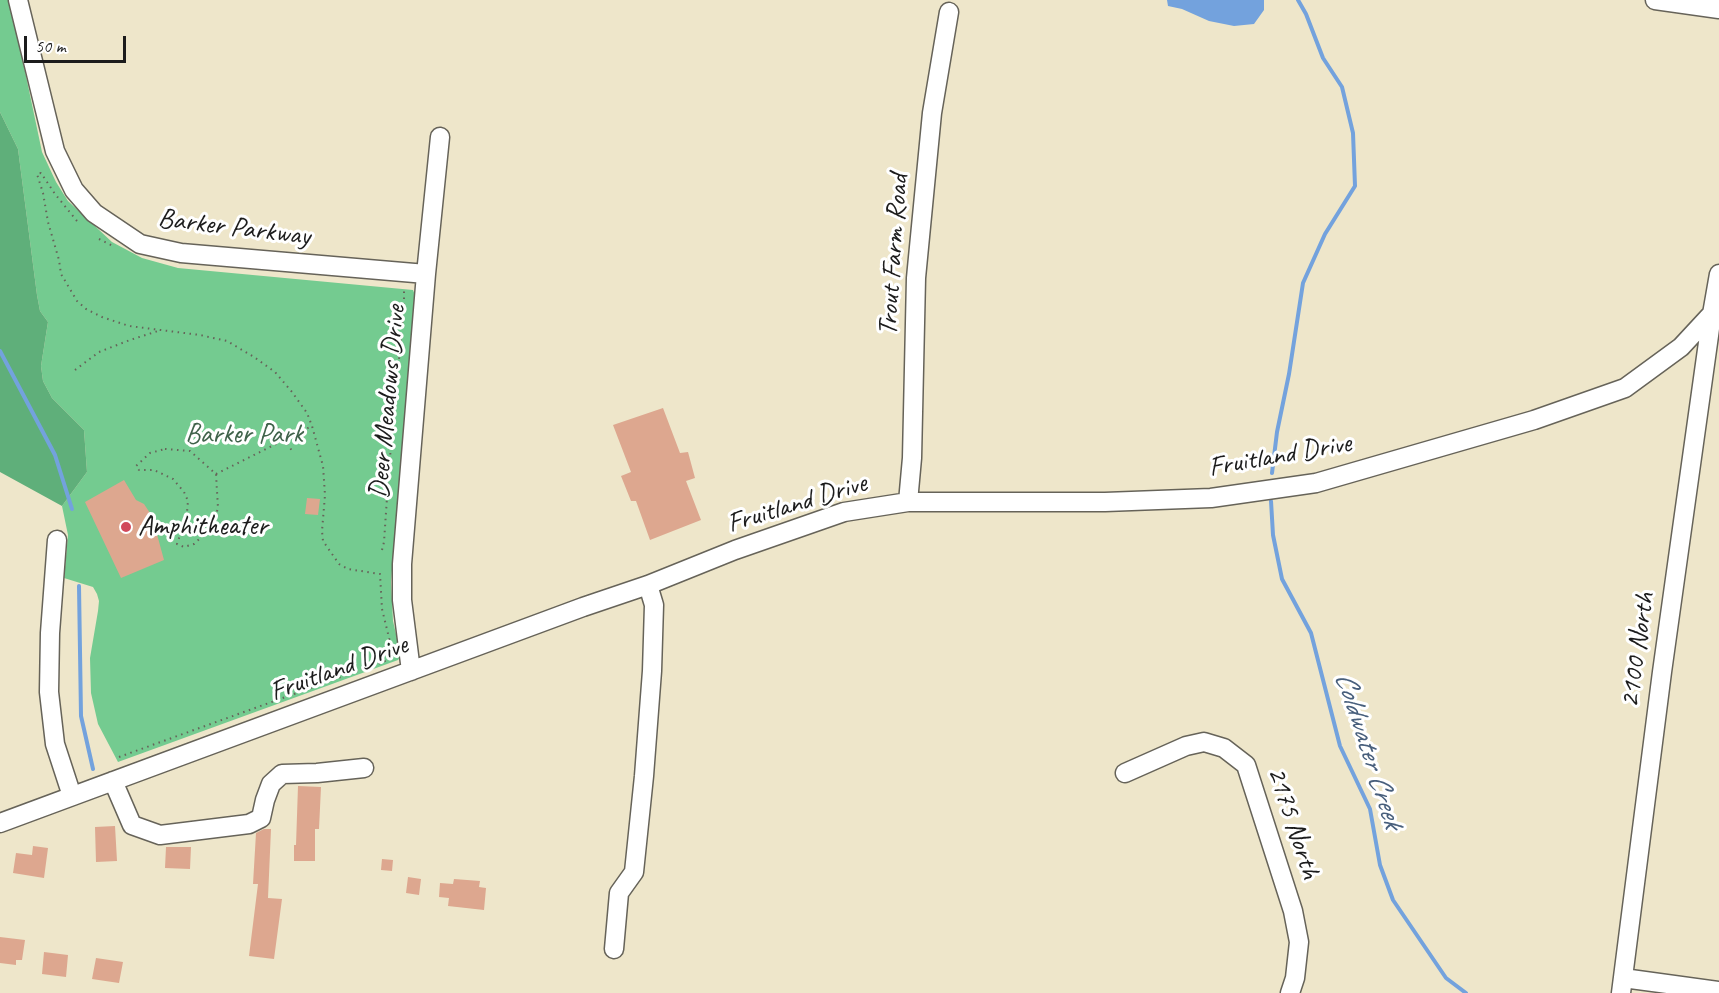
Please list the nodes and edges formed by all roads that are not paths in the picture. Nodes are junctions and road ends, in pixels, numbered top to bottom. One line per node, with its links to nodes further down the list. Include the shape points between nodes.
1 (18, 0): 6 (street, Barker Parkway, via 55,152 74,190 94,213 140,244 181,253)
2 (1655, 0): 3 (street)
3 (1719, 9)
4 (949, 12): 9 (street, Trout Farm Road, via 932,113 916,278)
5 (440, 137): 6 (street, Deer Meadows Drive)
6 (426, 274): 12 (street, Deer Meadows Drive, via 402,564 402,600)
7 (1719, 274): 8 (street, 2100 North)
8 (1715, 310): 9 (street, Fruitland Drive, via 1682,347 1625,387 1534,420 1316,483 1211,498); 19 (street, 2100 North, via 1662,672)
9 (908, 502): 11 (street, Fruitland Drive, via 844,512)
10 (57, 540): 16 (street, via 49,692 55,744)
11 (648, 585): 12 (street, Fruitland Drive); 18 (street, via 654,605 644,776 634,872 619,893)
12 (411, 670): 15 (street, Fruitland Drive)
13 (364, 768): 15 (street, via 282,774 272,784 261,818 249,824 160,835 132,825)
14 (1125, 773): 21 (street, 2175 North, via 1204,742 1224,748 1246,765 1293,911 1299,942)
15 (113, 781): 16 (street, Fruitland Drive)
16 (72, 796): 17 (street, Fruitland Drive)
17 (0, 823)
18 (614, 949)
19 (1622, 986): 20 (street)
20 (1719, 991)
21 (1290, 993)

